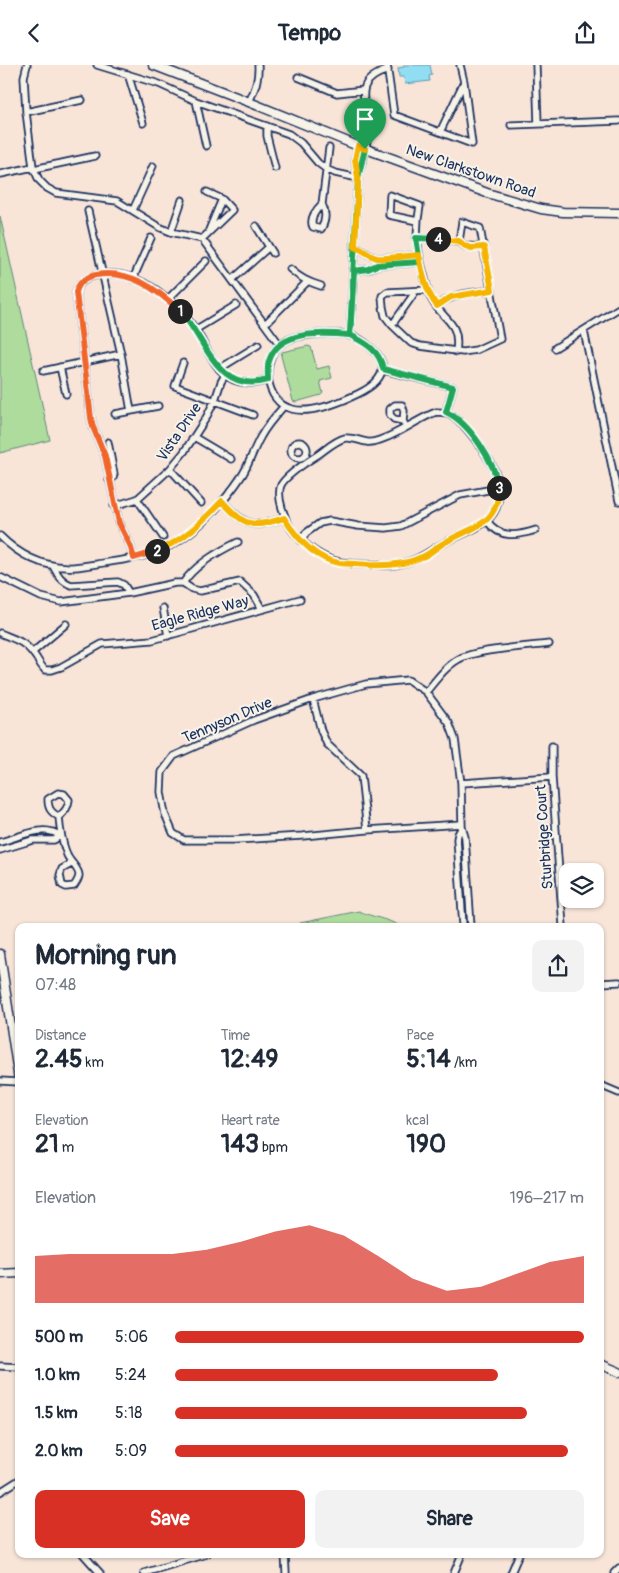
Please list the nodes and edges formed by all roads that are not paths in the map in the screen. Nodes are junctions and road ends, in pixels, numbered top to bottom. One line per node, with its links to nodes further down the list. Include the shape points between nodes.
1 (27, 65): 15 (street, via 24,77)
2 (97, 65): 8 (street)
3 (153, 65): 14 (street, New Clarkstown Road)
4 (258, 65): 14 (street, via 259,75)
5 (460, 65): 10 (street)
6 (536, 65): 18 (street)
7 (388, 67): 11 (street, via 370,78); 21 (street, via 394,115)
8 (128, 74): 13 (street); 17 (street)
9 (298, 77): 11 (street, via 337,93)
10 (464, 82): 21 (street); 21 (street, via 472,144)
11 (364, 90): 23 (street, via 370,123)
12 (82, 100): 15 (street)
13 (196, 101): 20 (street); 22 (street)
14 (249, 102): 23 (street, New Clarkstown Road)
15 (26, 112): 27 (street)
16 (619, 121): 18 (street)
17 (143, 123)
18 (538, 124): 19 (street)
19 (511, 125)
20 (267, 126): 28 (street); 29 (street, via 302,143)
21 (440, 132)
22 (206, 146)
23 (362, 147): 31 (street); 38 (street, New Clarkstown Road, via 478,190 541,209)
24 (329, 148): 29 (street)
25 (95, 156): 27 (street)
26 (153, 166): 36 (street)
27 (34, 168): 30 (street); 36 (street, via 39,179 56,193 117,201)
28 (275, 168)
29 (326, 169): 31 (street); 35 (street)
30 (1, 174)
31 (358, 178): 48 (street)
32 (206, 192): 33 (street)
33 (222, 199): 42 (street); 42 (street, via 232,210)
34 (182, 200): 41 (street)
35 (322, 204)
36 (133, 210): 41 (street)
37 (88, 211): 55 (street)
38 (619, 213)
39 (417, 221): 39 (street, via 420,206 390,195 389,215); 44 (street)
40 (256, 226): 47 (street)
41 (171, 232): 45 (street)
42 (207, 234): 45 (street)
43 (151, 238): 56 (street)
44 (416, 238): 46 (street); 51 (street)
45 (202, 239): 57 (street)
46 (459, 241): 49 (street, via 465,246); 49 (street, via 462,222 480,228)
47 (268, 247): 50 (street); 57 (street)
48 (355, 247): 51 (street, via 377,258); 54 (street)
49 (484, 247): 61 (street)
50 (273, 253)
51 (420, 258): 54 (street); 60 (street)
52 (206, 261): 63 (street)
53 (290, 269): 58 (street)
54 (354, 271): 71 (street)
55 (102, 274): 56 (street); 76 (street); 77 (street, via 84,279 76,292)
56 (133, 279): 63 (street)
57 (232, 280): 67 (street)
58 (307, 282): 59 (street); 67 (street)
59 (321, 286)
60 (428, 290): 62 (street); 65 (street)
61 (492, 290): 65 (street, via 451,297); 75 (street, via 500,339 476,350)
62 (416, 291): 68 (street); 68 (street, via 387,292 382,296 386,316)
63 (168, 299): 69 (street)
64 (236, 305): 69 (street)
65 (437, 306): 75 (street, via 455,328 458,339)
66 (619, 308): 70 (street)
67 (265, 324): 73 (street)
68 (392, 325): 75 (street, via 411,343)
69 (195, 330): 80 (street)
70 (584, 331): 74 (street); 97 (street)
71 (350, 335): 73 (street, via 302,336); 81 (street, via 374,350)
72 (258, 345): 80 (street)
73 (280, 345): 84 (street, via 268,363)
74 (555, 348)
75 (456, 352)
76 (121, 354): 77 (street); 89 (street)
77 (84, 361): 79 (street); 98 (street, via 91,418 105,456)
78 (183, 363): 86 (street, via 175,386)
79 (60, 367): 82 (street); 85 (street)
80 (220, 369): 83 (street)
81 (383, 369): 88 (street, via 379,379 370,387 338,403 300,410); 90 (street, via 453,387)
82 (43, 371)
83 (226, 375): 84 (street, via 236,381 250,383); 86 (street, Vista Drive)
84 (268, 380): 88 (street, via 274,396)
85 (66, 394)
86 (215, 400): 92 (street); 93 (street, Vista Drive)
87 (158, 406): 89 (street)
88 (284, 406): 101 (street, via 261,435 244,472)
89 (131, 411): 91 (street)
90 (446, 412): 99 (street, via 477,440 497,476); 105 (street, via 436,412 404,424 385,438 368,442 343,439 307,458 280,488)
91 (115, 414)
92 (253, 415)
93 (194, 437): 95 (street); 96 (street, Vista Drive)
94 (108, 443): 98 (street, via 114,474)
95 (230, 459)
96 (170, 469): 100 (street, Vista Drive); 103 (street)
97 (617, 479): 102 (street)
98 (109, 480): 104 (street)
99 (499, 488): 106 (street, via 496,509); 110 (street, via 460,495 401,526 386,528 330,521 320,523)
100 (137, 499): 104 (street, Vista Drive); 109 (street)
101 (222, 501): 105 (street, via 246,523 258,525); 112 (street, via 200,524 169,547)
102 (619, 501)
103 (201, 503)
104 (114, 506): 112 (street)
105 (284, 518): 110 (street)
106 (487, 521): 107 (street, via 502,533 514,535); 110 (street, via 443,543 424,557 387,565 330,561)
107 (536, 530)
108 (0, 536): 113 (street, via 22,553)
109 (163, 537)
110 (301, 541)
111 (238, 542): 115 (street, via 195,569)
112 (134, 558): 113 (street, via 69,568)
113 (54, 566): 116 (street, via 64,582 71,585 118,582)
114 (0, 577): 116 (street, Eagle Ridge Way, via 41,597 61,602)
115 (183, 583): 116 (street, Eagle Ridge Way); 119 (street, Eagle Ridge Way, via 200,591 240,582 254,595)
116 (129, 593)
117 (300, 599): 119 (street)
118 (163, 608): 122 (street)
119 (262, 609): 122 (street, Eagle Ridge Way)
120 (66, 624): 124 (street)
121 (0, 634): 124 (street, Eagle Ridge Way, via 22,643)
122 (168, 636): 124 (street, Eagle Ridge Way, via 102,644 52,670 45,670)
123 (549, 644): 125 (street, via 460,658)
124 (33, 652)
125 (426, 692): 126 (street, Tennyson Drive, via 408,680 366,684); 129 (street, Tennyson Drive, via 449,723 455,739)
126 (313, 699): 132 (street, via 327,744 361,776); 132 (street, Tennyson Drive, via 254,720 174,756 162,772 165,815 173,833 184,840 254,839)
127 (552, 745): 128 (street, Sturbridge Court)
128 (552, 777): 129 (street); 141 (street, Sturbridge Court)
129 (461, 783): 131 (street, Tennyson Drive)
130 (59, 817): 133 (street)
131 (462, 826): 132 (street, Tennyson Drive); 139 (street, Tennyson Drive, via 457,839); 140 (street, Tennyson Drive)
132 (367, 830)
133 (60, 836): 134 (street, via 54,831 36,832); 136 (street, via 54,840 33,840); 138 (street)
134 (8, 840): 135 (street); 136 (street)
135 (0, 842)
136 (9, 847): 137 (street)
137 (0, 850)
138 (71, 864)
139 (463, 923)
140 (471, 923)
141 (563, 923)
142 (0, 954): 145 (street)
143 (619, 982): 144 (street)
144 (604, 983)
145 (15, 1033)
146 (0, 1081): 147 (street)
147 (15, 1081)
148 (604, 1087): 149 (street)
149 (619, 1093)
150 (15, 1273): 151 (street)
151 (0, 1274)
152 (0, 1366): 154 (street)
153 (604, 1366): 155 (street)
154 (15, 1367)
155 (619, 1372)
156 (15, 1482): 157 (street)
157 (0, 1491)
158 (87, 1558): 166 (street)
159 (178, 1558): 164 (street)
160 (193, 1558): 164 (street)
161 (285, 1558): 168 (street)
162 (460, 1558): 169 (street)
163 (517, 1558): 170 (street)
164 (179, 1562): 167 (street)
165 (619, 1568): 171 (street)
166 (100, 1573)
167 (144, 1573)
168 (286, 1573)
169 (454, 1573)
170 (511, 1573)
171 (614, 1573)

